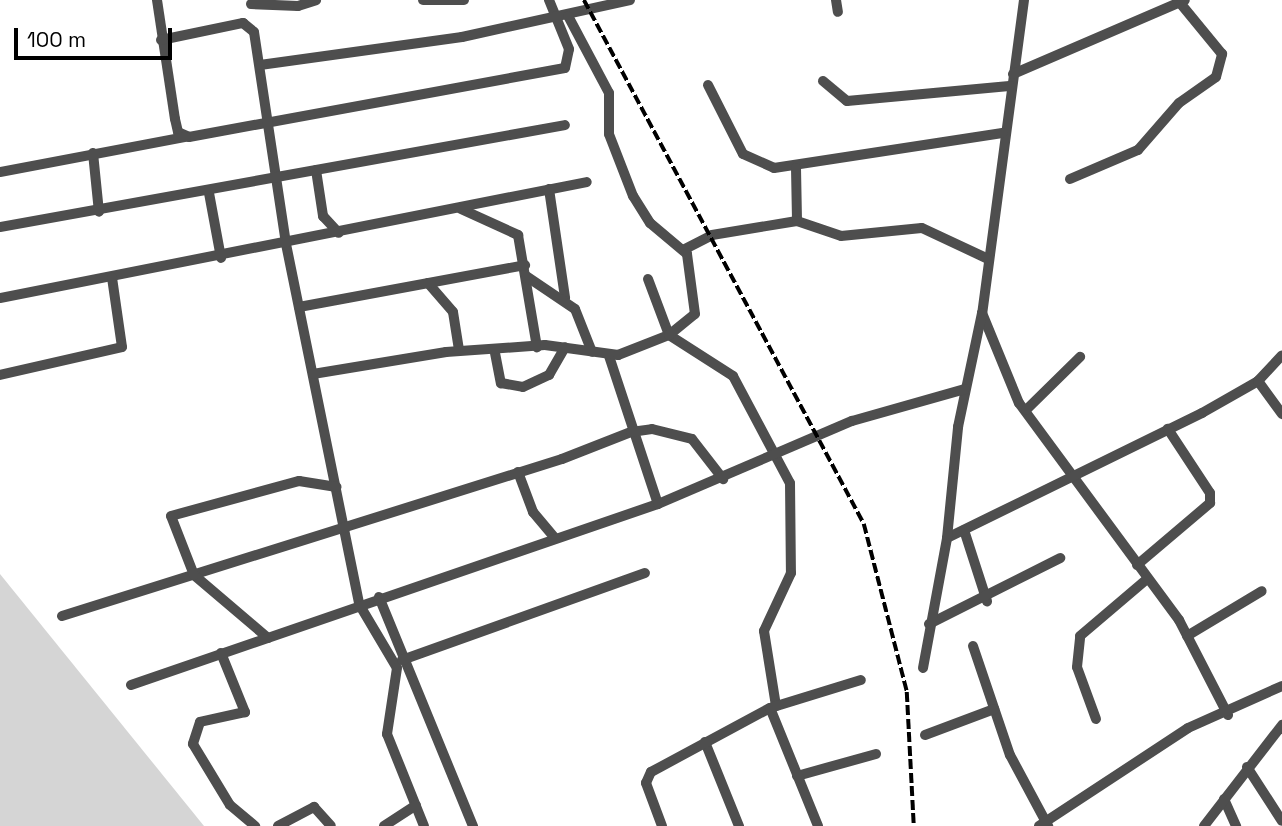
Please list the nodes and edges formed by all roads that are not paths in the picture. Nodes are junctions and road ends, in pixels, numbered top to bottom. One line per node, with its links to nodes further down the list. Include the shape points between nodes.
1 (157, 0): 14 (street)
2 (316, 0): 9 (street, via 298,6)
3 (423, 0): 4 (street)
4 (464, 0)
5 (549, 0): 12 (street)
6 (630, 0): 12 (street)
7 (835, 0): 11 (street)
8 (1024, 0): 16 (street)
9 (251, 2): 13 (street)
10 (1183, 2): 16 (street); 28 (street, via 1222,54 1216,77 1179,103 1139,150)
11 (838, 12)
12 (563, 17): 15 (street); 19 (street, via 569,49 565,68); 38 (street, via 609,93 609,134 633,196 650,223)
13 (250, 26): 14 (street); 15 (street)
14 (160, 40): 22 (street, via 178,132)
15 (260, 65): 19 (street)
16 (1011, 80): 17 (street, via 846,101); 21 (street)
17 (823, 81)
18 (708, 85): 24 (street, via 743,154 774,168)
19 (266, 121): 22 (street); 27 (street)
20 (565, 125): 25 (street)
21 (1002, 133): 24 (street); 40 (street)
22 (189, 137): 23 (street)
23 (93, 153): 26 (street); 33 (street)
24 (796, 167): 34 (street)
25 (316, 170): 27 (street); 36 (street, via 323,216)
26 (0, 172)
27 (275, 179): 31 (street); 37 (street)
28 (1070, 179)
29 (587, 182): 30 (street)
30 (549, 190): 32 (street); 46 (street)
31 (209, 193): 33 (street); 39 (street)
32 (461, 209): 36 (street); 41 (street, via 514,231)
33 (99, 212): 35 (street)
34 (797, 221): 38 (street, via 712,234); 40 (street, via 841,236 922,228)
35 (0, 228)
36 (339, 233): 37 (street)
37 (286, 244): 39 (street); 47 (street)
38 (683, 250): 49 (street, via 697,310)
39 (221, 258): 42 (street)
40 (986, 258): 48 (street)
41 (525, 271): 44 (street); 46 (street); 50 (street)
42 (111, 278): 45 (street); 59 (street, via 122,347)
43 (648, 279): 49 (street)
44 (428, 283): 47 (street); 52 (street, via 453,312)
45 (0, 298)
46 (565, 298): 53 (street, via 586,326)
47 (299, 307): 58 (street)
48 (982, 313): 61 (street); 62 (street, via 999,367)
49 (669, 335): 56 (street); 66 (street, via 733,376)
50 (537, 346): 51 (street); 54 (street)
51 (565, 347): 53 (street); 54 (street, via 549,375 523,387 501,383)
52 (459, 351): 54 (street); 58 (street)
53 (592, 352): 56 (street)
54 (495, 353)
55 (1282, 355): 60 (street)
56 (609, 356): 65 (street)
57 (1080, 357): 62 (street)
58 (313, 374): 70 (street)
59 (0, 375)
60 (1258, 381): 63 (street); 64 (street)
61 (965, 388): 66 (street, via 852,421); 75 (street)
62 (1026, 410): 68 (street)
63 (1282, 414)
64 (1168, 429): 68 (street); 77 (street, via 1210,493 1210,503)
65 (631, 432): 67 (street); 69 (street, via 652,429 692,439); 71 (street)
66 (779, 456): 69 (street); 96 (street, via 792,490 791,573 764,631)
67 (518, 472): 72 (street); 74 (street, via 533,512)
68 (1074, 474): 73 (street); 77 (street)
69 (723, 478): 71 (street)
70 (337, 487): 72 (street); 79 (street, via 299,481 175,512 172,530)
71 (658, 504): 74 (street)
72 (345, 527): 79 (street); 84 (street)
73 (964, 530): 75 (street); 83 (street)
74 (555, 538): 82 (street)
75 (947, 538): 86 (street)
76 (1060, 558): 83 (street)
77 (1137, 565): 80 (street)
78 (645, 573): 91 (street)
79 (194, 575): 85 (street); 88 (street)
80 (1147, 579): 87 (street); 99 (street, via 1080,636 1077,667)
81 (1262, 591): 87 (street)
82 (379, 597): 84 (street); 91 (street)
83 (987, 601): 86 (street)
84 (359, 604): 88 (street); 107 (street, via 397,668 387,734)
85 (62, 616)
86 (929, 624): 92 (street)
87 (1187, 636): 98 (street)
88 (268, 638): 90 (street)
89 (973, 646): 97 (street)
90 (221, 653): 94 (street); 110 (street, via 245,712 200,722 193,744 230,805)
91 (402, 660): 115 (street)
92 (923, 668)
93 (861, 680): 96 (street)
94 (131, 685)
95 (1282, 686): 98 (street)
96 (773, 707): 102 (street); 105 (street)
97 (994, 709): 101 (street); 109 (street)
98 (1227, 715): 109 (street, via 1188,728)
99 (1096, 719)
100 (1282, 725): 104 (street)
101 (925, 735)
102 (705, 742): 116 (street, via 647,778); 117 (street)
103 (876, 754): 105 (street)
104 (1247, 767): 106 (street); 108 (street)
105 (797, 776): 118 (street)
106 (1224, 799): 119 (street); 120 (street)
107 (416, 805): 113 (street); 114 (street)
108 (1282, 821)
109 (1044, 825)
110 (254, 826)
111 (278, 826): 112 (street, via 314,807)
112 (331, 826)
113 (384, 826)
114 (424, 826)
115 (473, 826)
116 (662, 826)
117 (739, 826)
118 (818, 826)
119 (1205, 826)
120 (1236, 826)

